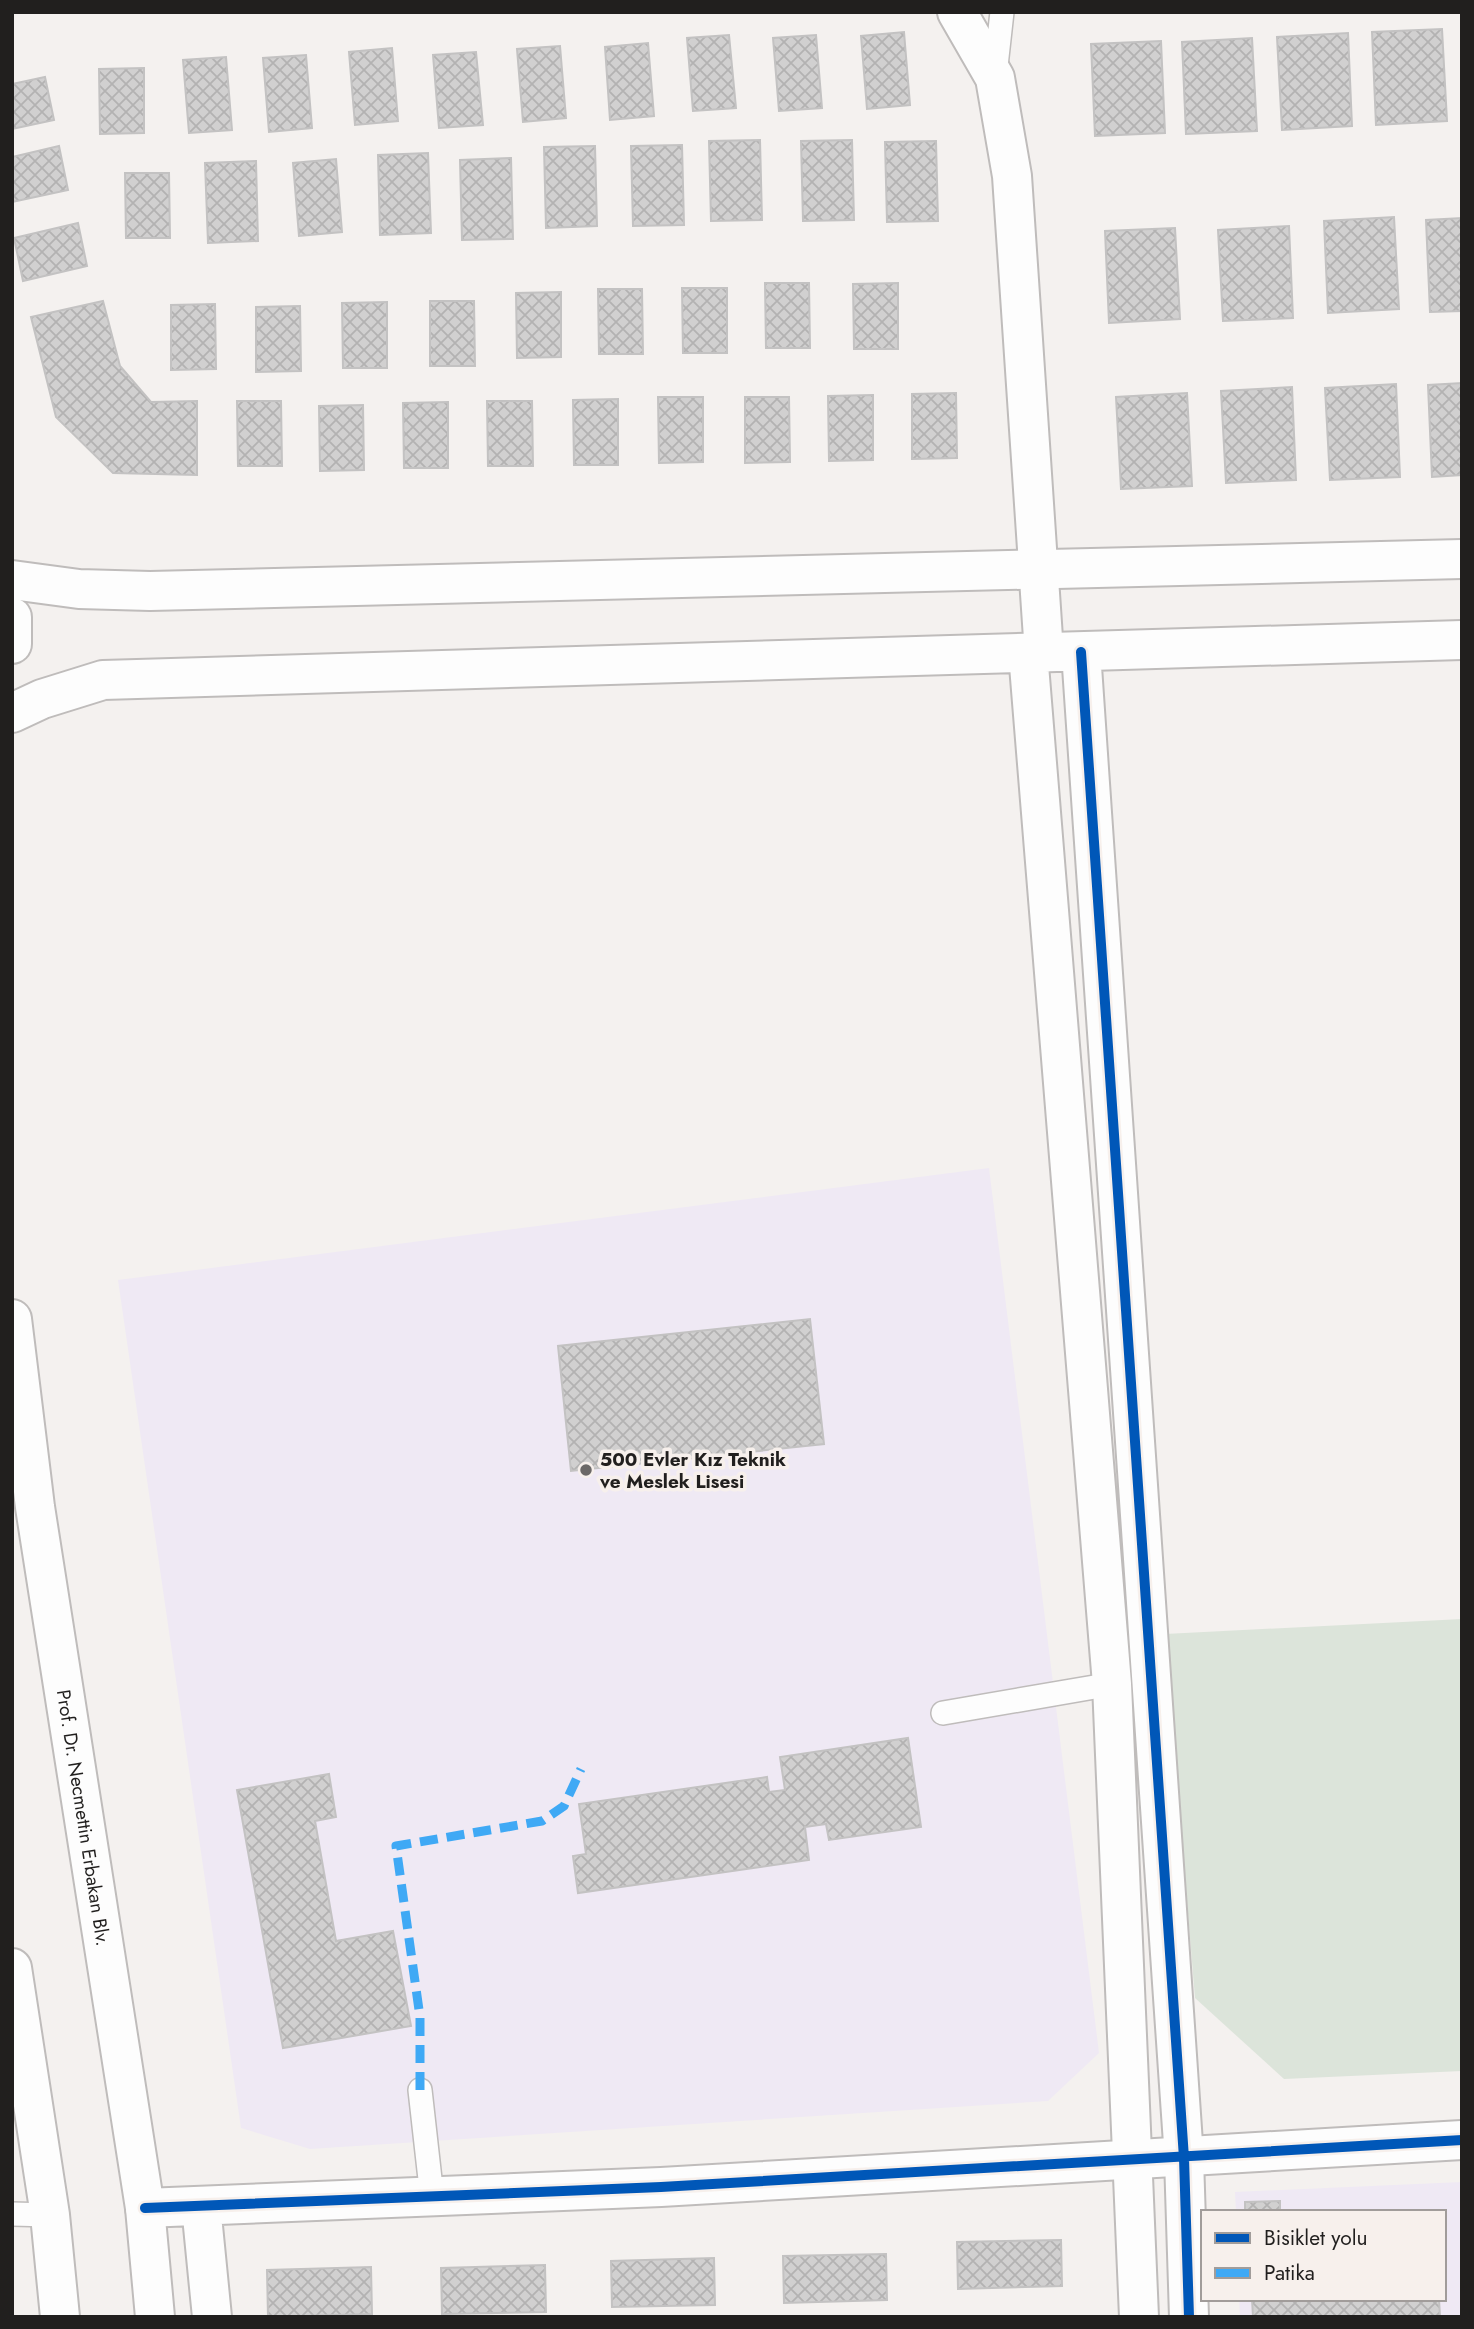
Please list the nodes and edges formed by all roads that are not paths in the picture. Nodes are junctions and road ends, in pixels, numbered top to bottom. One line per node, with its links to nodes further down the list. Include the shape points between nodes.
1 (957, 12): 3 (street)
2 (1002, 12): 3 (lane)
3 (995, 78): 5 (street, via 1012,176)
4 (1462, 559): 5 (street)
5 (1039, 569): 6 (street, via 149,591 79,589); 11 (street)
6 (12, 580)
7 (12, 617): 9 (street)
8 (1462, 640): 10 (street)
9 (12, 644)
10 (1081, 652): 11 (street); 19 (street)
11 (1036, 653): 12 (street, via 103,680); 14 (street)
12 (12, 713)
13 (12, 1319): 23 (street, Prof. Dr. Necmettin Erbakan Blv., via 35,1507)
14 (1111, 1684): 15 (lane); 20 (street)
15 (943, 1713)
16 (12, 1968): 25 (street)
17 (420, 2090): 21 (lane)
18 (1462, 2140): 19 (street)
19 (1184, 2158): 20 (street); 30 (street)
20 (1134, 2159): 21 (street); 29 (street)
21 (432, 2197): 22 (street)
22 (201, 2206): 23 (street); 28 (street)
23 (145, 2208): 27 (street, Prof. Dr. Necmettin Erbakan Blv.)
24 (12, 2214): 25 (lane)
25 (50, 2215): 26 (street)
26 (60, 2317)
27 (155, 2317)
28 (212, 2317)
29 (1139, 2317)
30 (1189, 2317)

